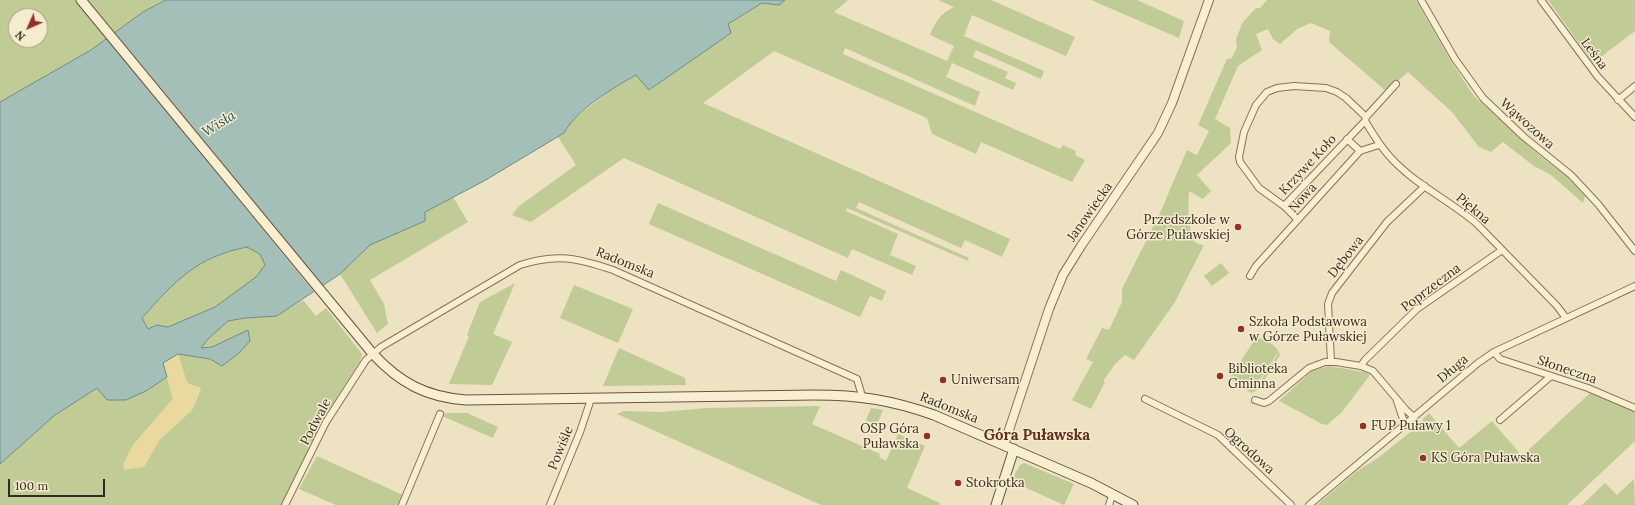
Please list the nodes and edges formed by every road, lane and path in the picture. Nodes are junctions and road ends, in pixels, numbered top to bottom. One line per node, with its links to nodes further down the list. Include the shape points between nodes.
1 (81, 0): 22 (main road, Radomska)
2 (1209, 0): 36 (street, Janowiecka, via 1175,97 1158,133 1074,256 1061,280)
3 (1422, 0): 17 (street, Wąwozowa, via 1458,64 1483,98 1524,137 1572,175)
4 (1541, 0): 7 (street, Leśna)
5 (1396, 84): 9 (street)
6 (1635, 86): 7 (street)
7 (1618, 100): 8 (street, Leśna)
8 (1635, 116)
9 (1366, 119): 10 (street, Krzywe Koło); 11 (street, Piękna); 14 (street, Krzywe Koło, via 1342,95 1326,88 1294,86 1267,92 1252,112 1244,132 1239,156 1240,162 1259,188)
10 (1347, 139): 12 (street, Krzywe Koło); 14 (street, Krzywe Koło)
11 (1379, 145): 12 (street); 13 (street, Piękna, via 1404,171)
12 (1360, 151): 15 (street, Nowa)
13 (1425, 186): 16 (street, Piękna, via 1463,212); 23 (street, Dębowa, via 1387,222 1332,293 1328,304)
14 (1284, 206): 15 (street, Krzywe Koło)
15 (1298, 220): 18 (street, Nowa)
16 (1502, 250): 20 (street, Piękna); 24 (street, Poprzeczna, via 1417,309)
17 (1635, 251)
18 (1250, 276)
19 (1635, 286): 20 (street, Długa)
20 (1566, 318): 21 (street, Długa)
21 (1494, 352): 25 (street, Słoneczna, via 1500,359); 33 (street, Długa)
22 (373, 354): 26 (street, Radomska, via 520,265 539,259 566,258 613,270 857,379); 28 (main road, Radomska, via 401,380 438,396 466,400); 39 (street, Podwale, via 366,360 326,422)
23 (1331, 361): 24 (street); 30 (street, via 1310,368 1269,401 1264,403)
24 (1361, 366): 27 (street, via 1373,371)
25 (1551, 376): 31 (street, Słoneczna); 34 (street)
26 (862, 396): 28 (main road, Radomska); 36 (main road, Radomska, via 909,406)
27 (1395, 397): 33 (street); 35 (street)
28 (591, 398): 41 (street, Powiśle)
29 (1145, 398): 45 (street, Ogrodowa, via 1218,435)
30 (1255, 400)
31 (1635, 408)
32 (440, 414): 40 (street)
33 (1414, 417): 35 (street, Długa)
34 (1500, 420)
35 (1404, 425): 46 (street, Długa)
36 (1004, 445): 37 (main road, Radomska)
37 (1014, 449): 38 (main road, Radomska); 42 (main road)
38 (1113, 493): 43 (street); 44 (main road, Radomska)
39 (286, 505)
40 (403, 505)
41 (550, 505)
42 (996, 505)
43 (1109, 505)
44 (1133, 505)
45 (1292, 505)
46 (1309, 505)

